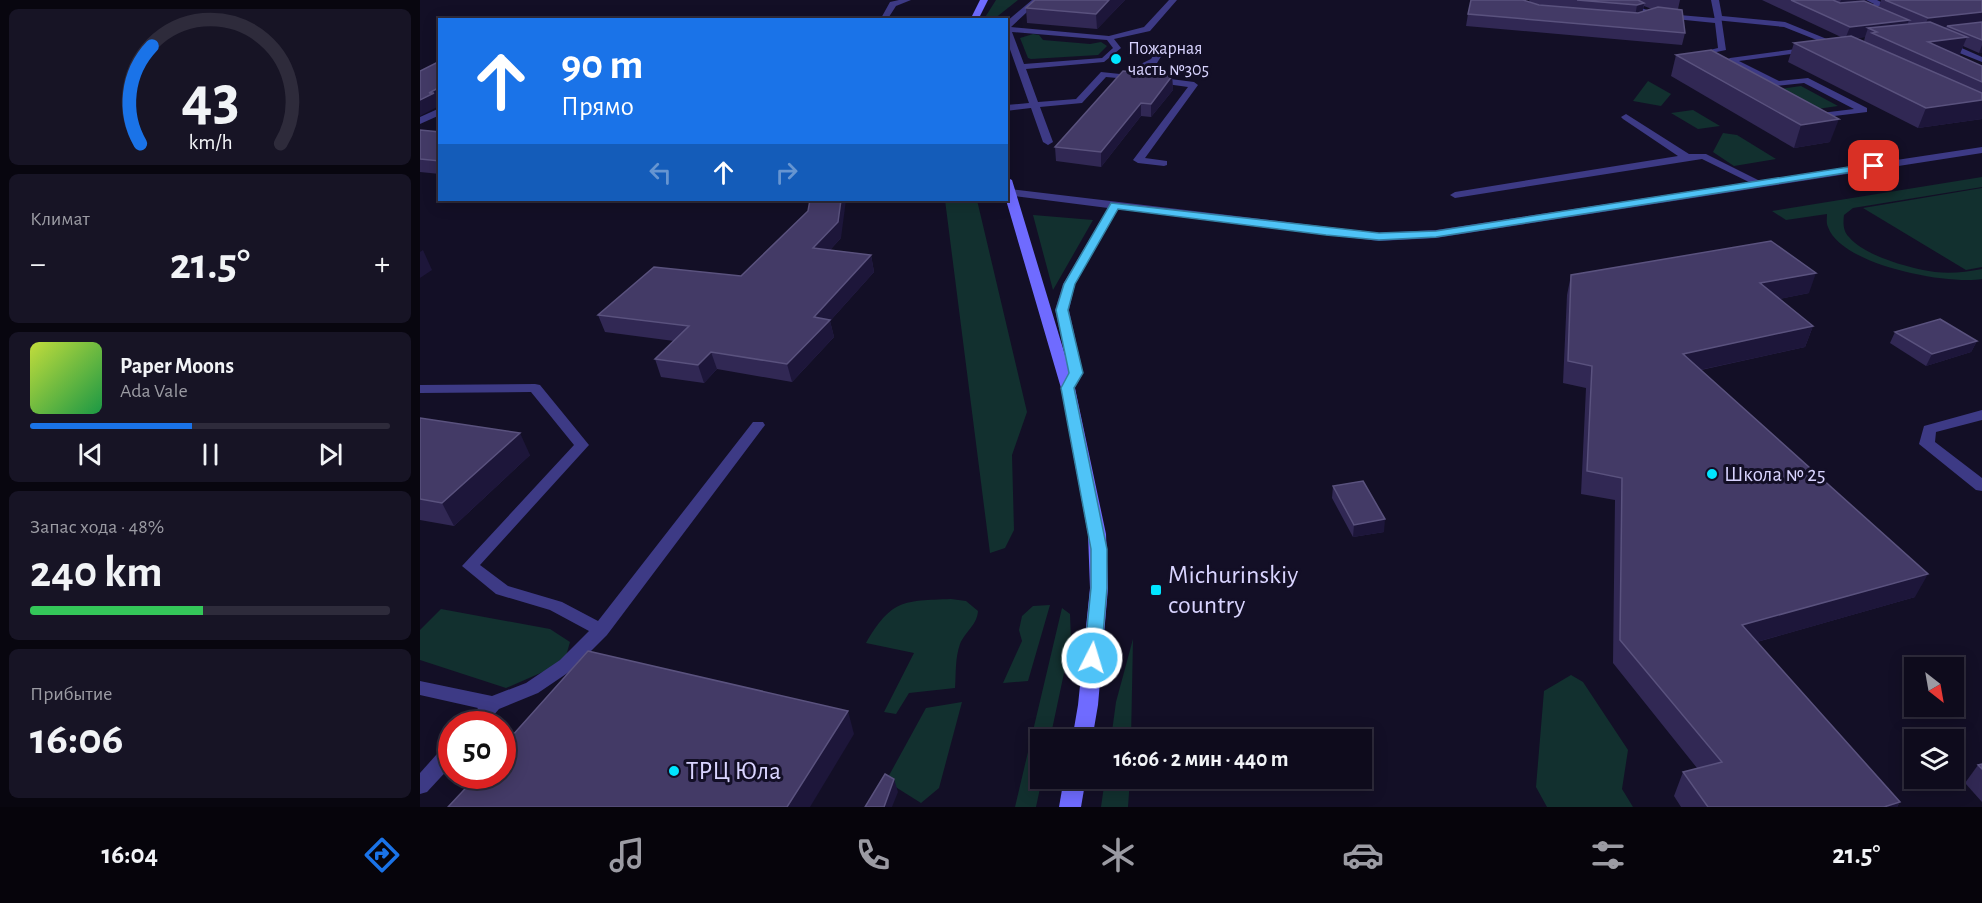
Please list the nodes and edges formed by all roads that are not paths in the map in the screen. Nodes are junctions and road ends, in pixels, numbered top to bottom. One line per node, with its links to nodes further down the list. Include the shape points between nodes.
1 (908, 0): 10 (lane, via 893,3)
2 (984, 0): 11 (main road)
3 (1036, 0): 14 (lane)
4 (1173, 0): 17 (lane, via 1147,28)
5 (1715, 0): 13 (street)
6 (1870, 0): 9 (lane, via 1883,5 1857,8)
7 (1622, 4): 8 (lane, via 1632,4)
8 (1654, 15): 12 (lane); 13 (lane)
9 (1879, 15)
10 (884, 18)
11 (975, 18)
12 (1645, 20)
13 (1718, 20): 19 (street, via 1785,25); 21 (lane, via 1722,50)
14 (1008, 24)
15 (1008, 29): 17 (lane)
16 (1008, 32): 25 (lane)
17 (1109, 38): 22 (lane, via 1117,48 1104,60)
18 (1934, 39): 23 (lane)
19 (1846, 46): 28 (lane, via 1730,60)
20 (1158, 55): 27 (lane, via 1154,61)
21 (1688, 55)
22 (1095, 61): 25 (lane); 26 (lane)
23 (1982, 61): 24 (lane)
24 (1964, 64)
25 (1021, 67): 30 (lane)
26 (1104, 74): 27 (lane); 30 (lane, via 1079,101)
27 (1122, 76): 39 (lane, via 1194,85 1138,160)
28 (1778, 84): 29 (lane); 34 (lane, via 1805,80 1864,110)
29 (1758, 87)
30 (1036, 105): 31 (lane); 36 (lane)
31 (1008, 108)
32 (438, 112): 35 (lane)
33 (1626, 117): 38 (lane)
34 (1805, 119)
35 (420, 121)
36 (1048, 142)
37 (1982, 150): 40 (street)
38 (1687, 157): 40 (lane, via 1703,156); 42 (lane)
39 (1164, 163)
40 (1761, 184): 43 (street, via 1436,234 1379,237)
41 (1008, 186): 43 (street); 44 (main road)
42 (1455, 195)
43 (1115, 205): 44 (street, via 1070,284 1062,310 1076,373)
44 (1068, 388): 53 (main road, via 1100,564)
45 (420, 389): 49 (lane, via 535,388 582,445 470,566 502,590 556,606)
46 (1982, 416): 48 (street, via 1929,429 1927,444)
47 (758, 425): 49 (lane)
48 (1982, 486)
49 (601, 630): 51 (lane, via 557,671 532,688)
50 (420, 688): 51 (lane)
51 (493, 704): 52 (lane)
52 (487, 711)
53 (1084, 729)
54 (438, 766): 55 (lane)
55 (420, 786)
56 (1073, 789): 57 (main road)
57 (1070, 807)

